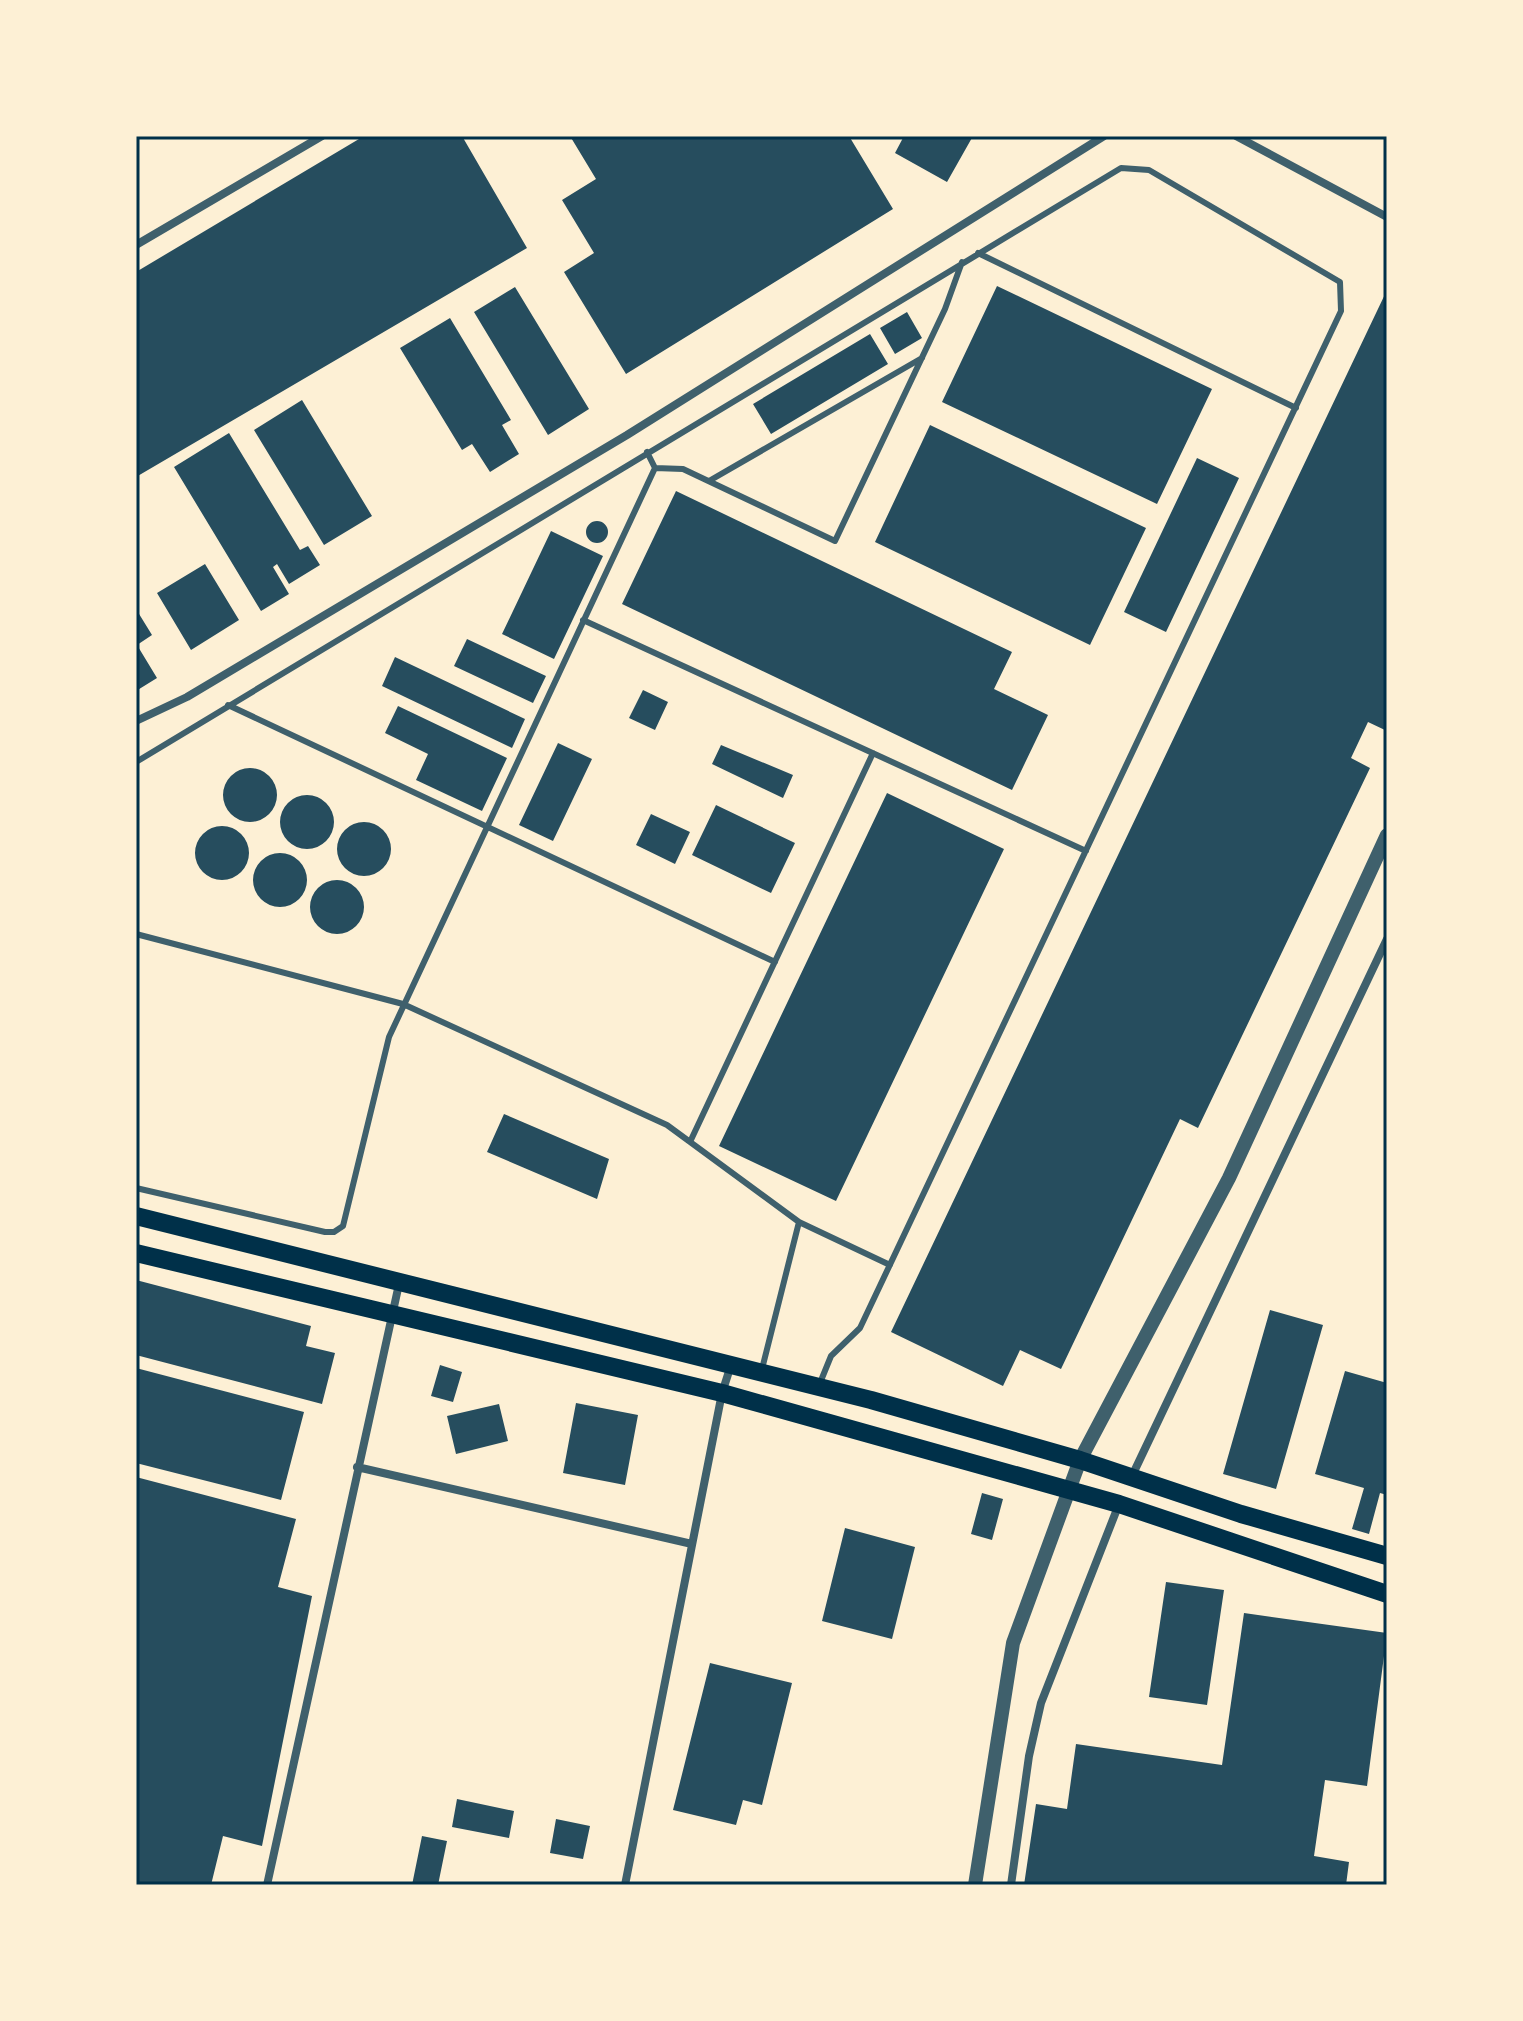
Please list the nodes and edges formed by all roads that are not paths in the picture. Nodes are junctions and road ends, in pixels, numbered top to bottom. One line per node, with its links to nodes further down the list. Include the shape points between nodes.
1 (322, 136): 5 (street)
2 (1104, 136): 15 (street, via 614,443 187,697)
3 (1236, 136): 4 (street)
4 (1387, 217)
5 (136, 245)
6 (978, 253): 7 (lane); 9 (lane); 9 (lane, via 1115,170 1149,170 1340,282 1341,311)
7 (962, 262): 8 (lane); 10 (lane)
8 (922, 358): 12 (lane); 12 (lane, via 835,541)
9 (1296, 408): 20 (lane)
10 (647, 452): 11 (lane); 14 (lane)
11 (655, 468): 12 (lane, via 683,469); 13 (lane)
12 (709, 481)
13 (583, 620): 16 (lane); 18 (lane)
14 (227, 705): 17 (lane); 18 (lane)
15 (136, 721)
16 (873, 753): 20 (lane); 23 (lane)
17 (136, 762)
18 (486, 827): 23 (lane); 24 (lane)
19 (1387, 835): 39 (street, via 1229,1178)
20 (1086, 851): 30 (lane)
21 (136, 934): 24 (lane)
22 (1387, 939): 41 (street)
23 (775, 962): 25 (lane)
24 (403, 1004): 25 (lane, via 667,1125); 26 (lane, via 389,1037 347,1220 338,1230 325,1232)
25 (690, 1142): 28 (lane)
26 (136, 1188)
27 (136, 1216): 31 (main road)
28 (799, 1222): 30 (lane); 34 (lane)
29 (136, 1253): 32 (main road)
30 (890, 1265): 35 (lane, via 860,1328 831,1356)
31 (399, 1284): 32 (street); 33 (main road)
32 (391, 1313): 36 (main road); 40 (street)
33 (731, 1365): 34 (main road); 36 (street)
34 (761, 1372): 35 (main road); 37 (main road)
35 (819, 1387): 38 (main road); 39 (main road)
36 (722, 1393): 37 (main road); 44 (street)
37 (753, 1401): 38 (main road)
38 (811, 1418): 42 (main road)
39 (1080, 1460): 41 (main road); 42 (street)
40 (357, 1467): 44 (street); 47 (street)
41 (1132, 1476): 43 (main road); 45 (main road)
42 (1069, 1490): 43 (main road); 49 (street, via 1013,1643)
43 (1119, 1504): 46 (main road); 50 (street, via 1041,1703)
44 (692, 1544): 48 (street)
45 (1387, 1556)
46 (1387, 1594)
47 (267, 1885)
48 (625, 1885)
49 (975, 1885)
50 (1011, 1885)

